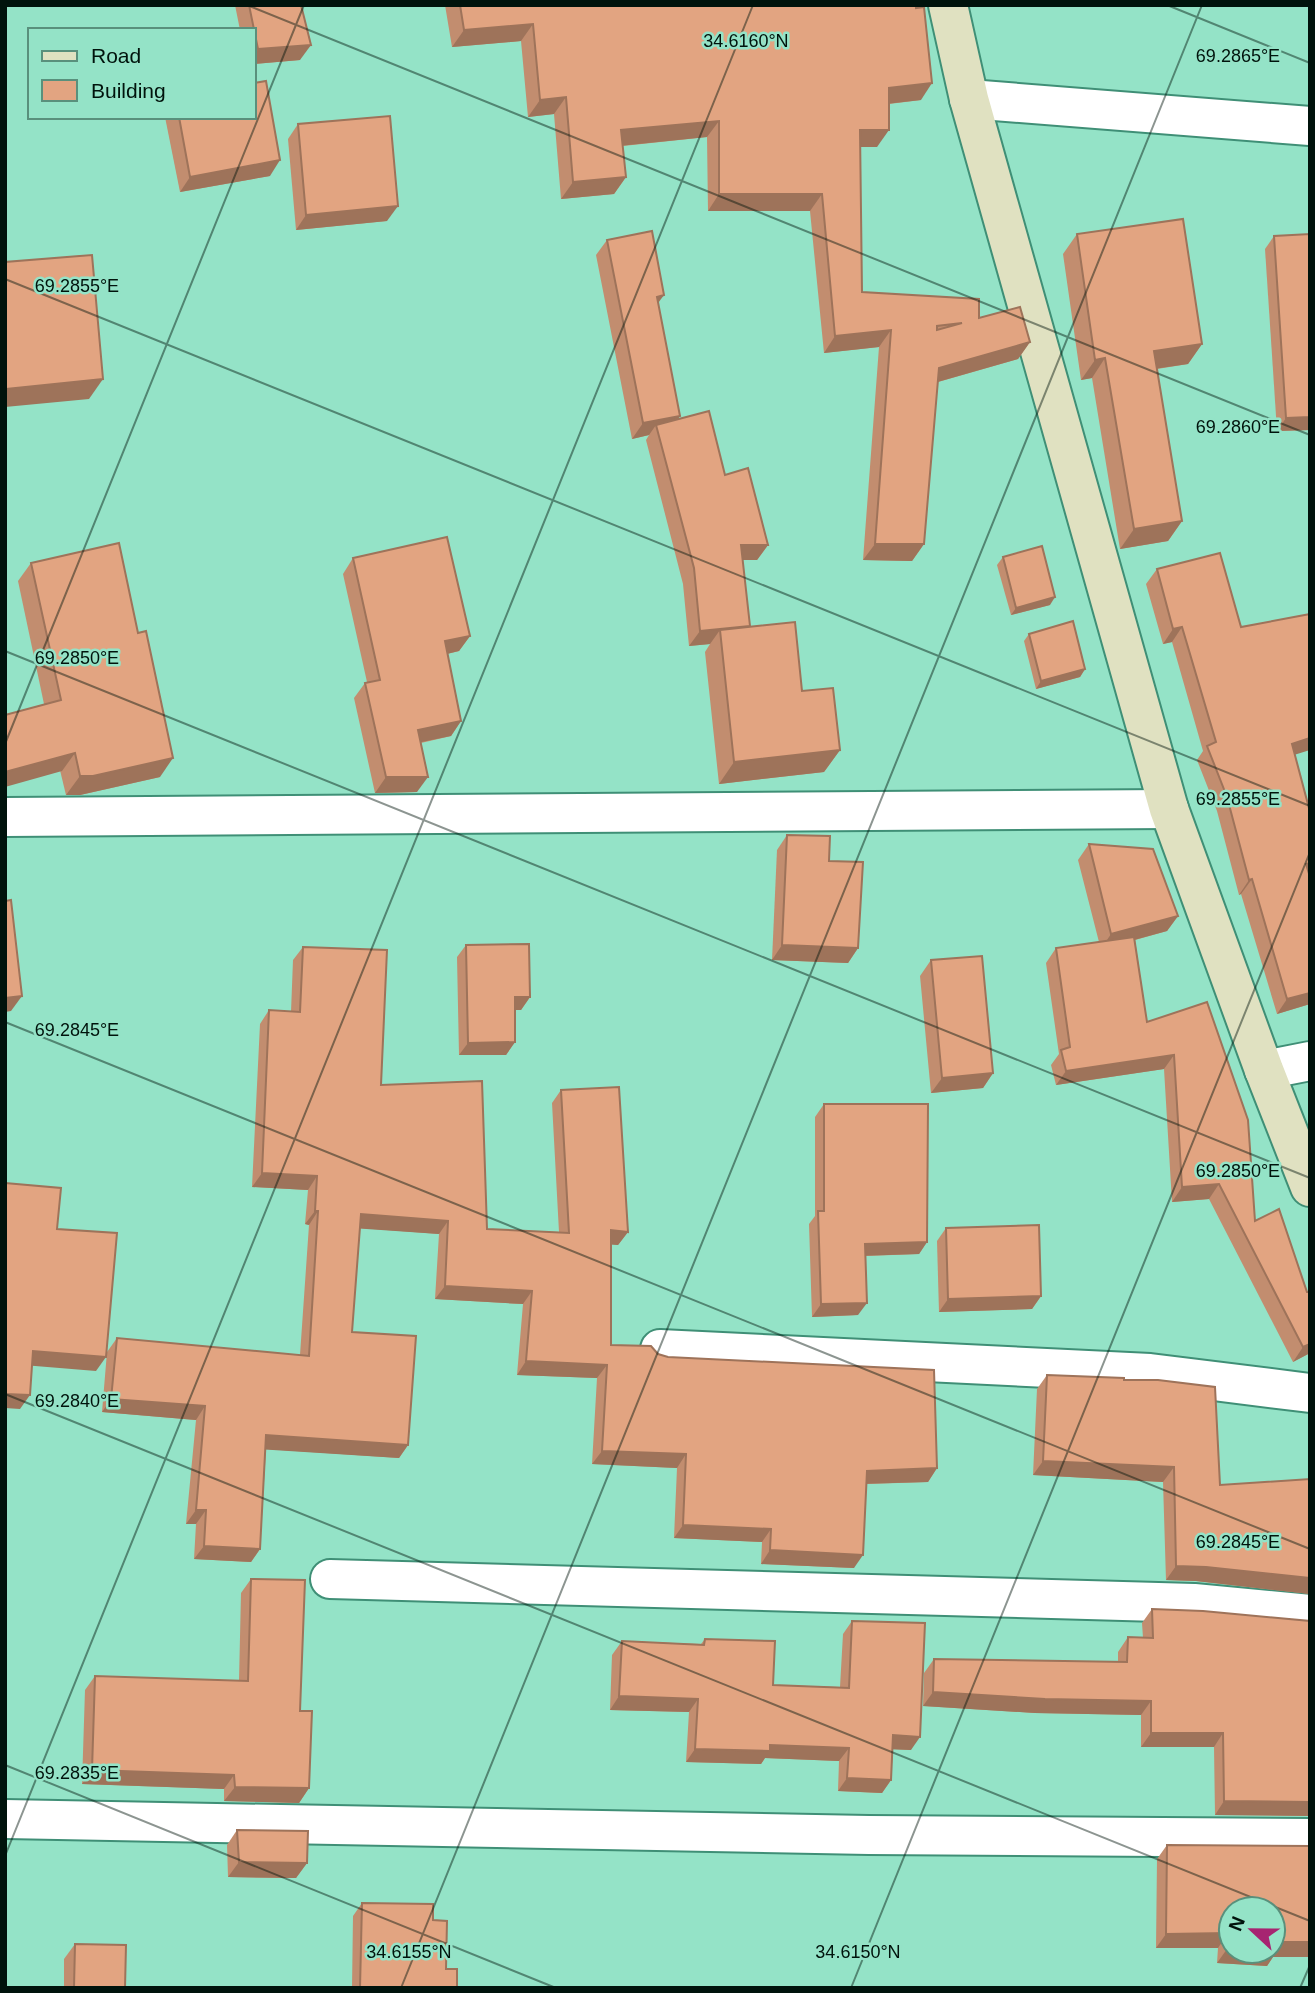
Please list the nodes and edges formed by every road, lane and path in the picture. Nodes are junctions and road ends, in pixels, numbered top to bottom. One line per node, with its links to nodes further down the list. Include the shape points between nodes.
1 (948, 5): 2 (street)
2 (969, 99): 3 (street); 4 (street)
3 (1310, 126)
4 (1169, 809): 5 (street); 7 (street)
5 (5, 817)
6 (1310, 1061): 7 (street)
7 (1264, 1070): 8 (street)
8 (1310, 1186)
9 (660, 1349): 10 (street, via 1150,1373)
10 (1310, 1393)
11 (330, 1579): 12 (street, via 1194,1603)
12 (1310, 1614)
13 (5, 1819): 14 (street, via 856,1835)
14 (1310, 1838)

